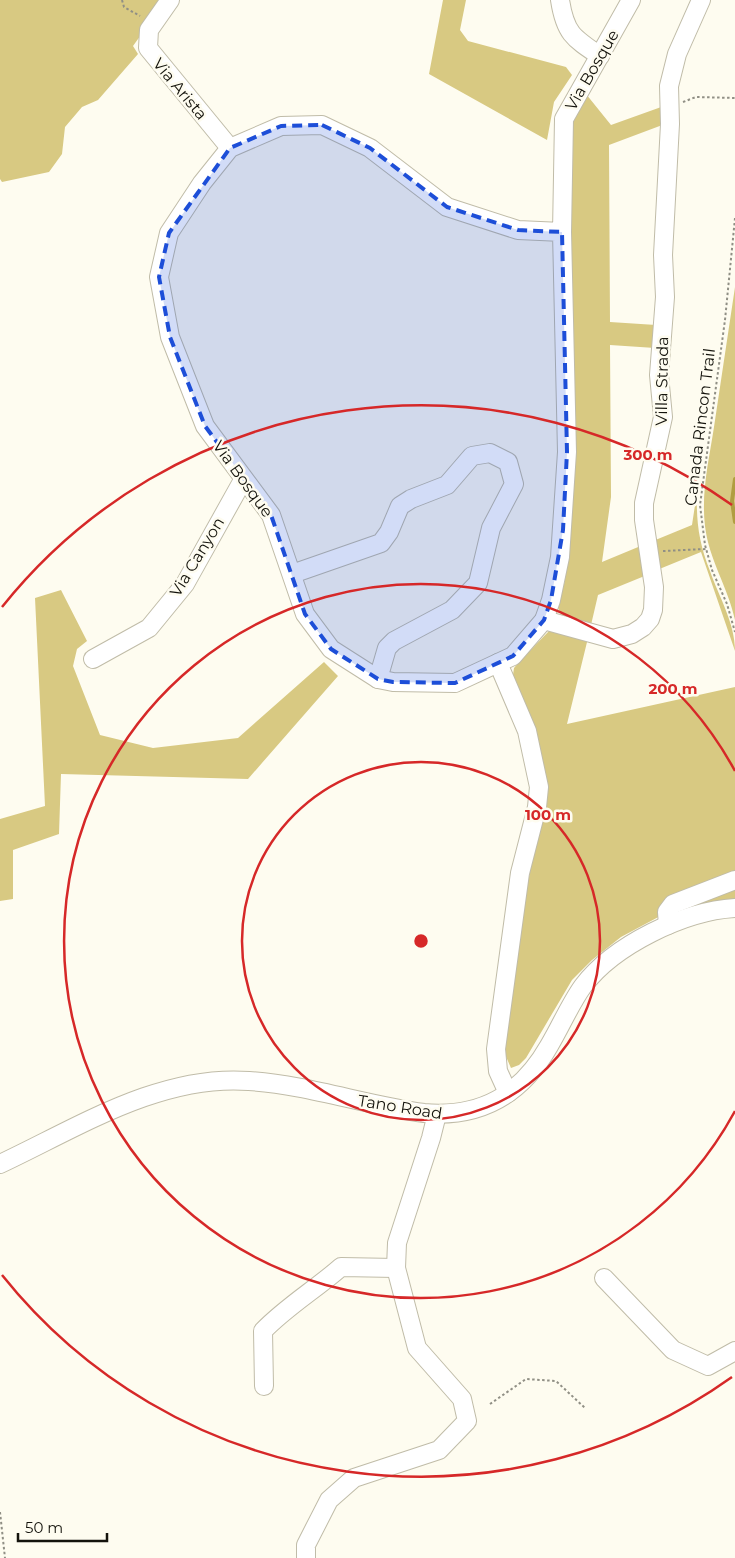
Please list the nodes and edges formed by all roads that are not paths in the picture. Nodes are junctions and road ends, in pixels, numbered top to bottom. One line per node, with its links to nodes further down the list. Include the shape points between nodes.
1 (170, 0): 6 (street, Via Arista, via 147,36 151,53)
2 (560, 0): 5 (street, via 564,22 571,35)
3 (631, 0): 5 (street, Via Bosque)
4 (701, 0): 10 (street, Villa Strada, via 677,54 670,86 663,255 665,297 659,375 663,417 644,503 655,598 650,619 632,634 613,639)
5 (600, 56): 7 (street, Via Bosque, via 564,119)
6 (230, 148): 7 (street, Via Bosque, via 281,126 322,126 370,148 447,208 518,230); 8 (street, Via Bosque, via 169,233 159,277 170,337 205,426)
7 (562, 232): 10 (street, Via Bosque, via 567,452 560,557)
8 (243, 480): 9 (street, Via Bosque, via 271,516); 11 (street, Via Canyon, via 185,584 149,628)
9 (292, 574): 13 (street, Via Bosque, via 305,614 331,649); 13 (street, via 380,543 389,532 400,506 447,485 472,456 490,453 508,462 514,484 491,528 478,583 452,610 394,641 387,648)
10 (544, 620): 12 (street, Via Bosque, via 513,656)
11 (92, 659)
12 (498, 663): 13 (street, Via Bosque, via 455,683); 17 (street, via 527,731 539,787 520,873 496,1049 498,1071)
13 (378, 679)
14 (735, 880): 16 (street, via 673,904 667,912)
15 (735, 908): 16 (street, Tano Road)
16 (668, 925): 17 (street, Tano Road, via 627,947 596,972 583,987 541,1059)
17 (508, 1093): 18 (street, Tano Road, via 474,1110)
18 (436, 1114): 19 (street, Tano Road, via 266,1082 214,1081 169,1088 146,1096); 20 (street, via 396,1243)
19 (0, 1164)
20 (396, 1268): 23 (street, via 341,1267 278,1315 263,1331); 24 (street, via 417,1348 462,1399 467,1421 439,1450 354,1478 329,1500 306,1545)
21 (604, 1278): 22 (street, via 673,1350 708,1366)
22 (735, 1351)
23 (264, 1386)
24 (306, 1558)

